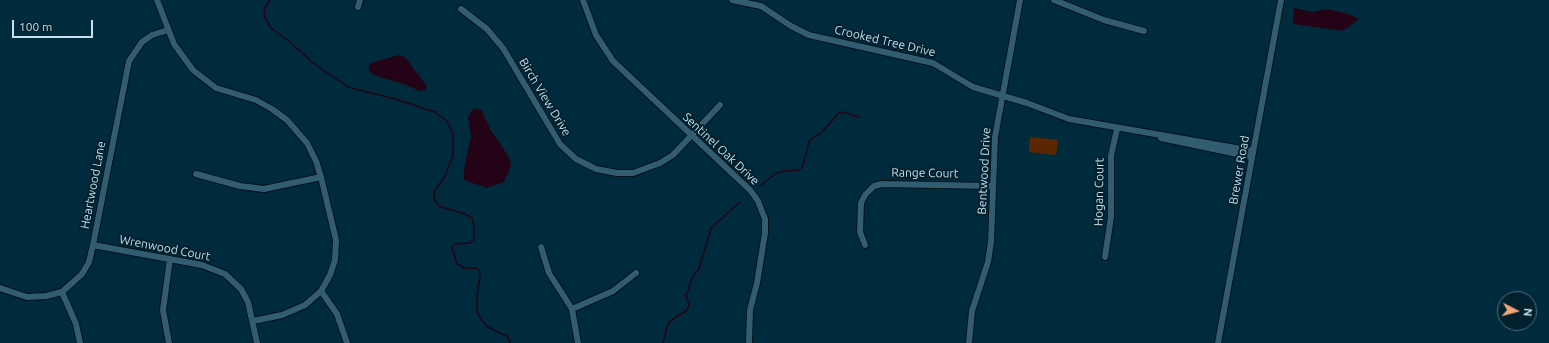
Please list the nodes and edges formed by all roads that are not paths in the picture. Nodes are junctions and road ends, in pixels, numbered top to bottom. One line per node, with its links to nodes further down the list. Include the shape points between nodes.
1 (157, 0): 12 (street)
2 (360, 0): 10 (street)
3 (583, 0): 17 (street, Sentinel Oak Drive, via 596,35 607,54)
4 (732, 0): 9 (street, Crooked Tree Drive)
5 (763, 0): 9 (street)
6 (1020, 0): 14 (street, Bentwood Drive)
7 (1054, 0): 13 (street, via 1104,20)
8 (1281, 0): 18 (street, Brewer Road)
9 (761, 6): 14 (street, Crooked Tree Drive, via 809,35 925,60 941,66 973,87)
10 (358, 7)
11 (461, 8): 17 (street, Birch View Drive, via 498,40 560,144 582,163 611,173 640,171 667,159)
12 (168, 30): 20 (street, via 185,61 202,79 224,91 265,105 288,120 307,143); 22 (street, Heartwood Lane, via 152,35 142,42 129,61)
13 (1144, 30)
14 (1003, 96): 16 (street, Crooked Tree Drive, via 1069,119); 21 (street, Bentwood Drive, via 995,142)
15 (720, 105): 17 (street, Birch View Drive)
16 (1117, 129): 18 (street, Crooked Tree Drive, via 1178,137); 25 (street, Hogan Court, via 1111,156 1110,217)
17 (692, 136): 38 (street, Sentinel Oak Drive, via 750,190 763,212 765,233 750,310)
18 (1253, 154): 40 (street, Brewer Road)
19 (196, 174): 20 (street, via 240,186 264,189)
20 (321, 177): 29 (street, via 336,252 330,275)
21 (992, 186): 23 (street, Range Court, via 874,186 861,203 860,232); 39 (street, Bentwood Drive, via 991,242 988,262 972,311)
22 (93, 245): 26 (street, Wrenwood Court); 30 (street, Heartwood Lane, via 82,274)
23 (865, 245)
24 (541, 247): 31 (street, via 549,272)
25 (1105, 257)
26 (170, 259): 32 (street, Wrenwood Court, via 209,267 225,274 245,295); 34 (street, via 163,310)
27 (636, 273): 31 (street, via 613,291)
28 (0, 288): 30 (street, Heartwood Lane, via 33,297)
29 (321, 291): 32 (street, via 294,311); 36 (street, via 336,314)
30 (62, 292): 33 (street, via 76,324)
31 (572, 309): 37 (street)
32 (253, 321): 35 (street, Wrenwood Court)
33 (80, 343)
34 (169, 343)
35 (257, 343)
36 (347, 343)
37 (578, 343)
38 (749, 343)
39 (969, 343)
40 (1218, 343)

